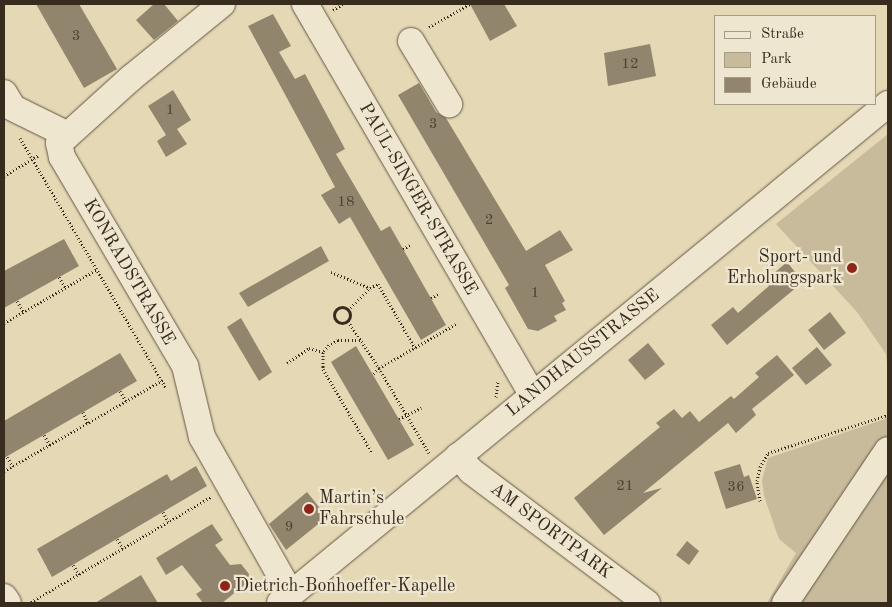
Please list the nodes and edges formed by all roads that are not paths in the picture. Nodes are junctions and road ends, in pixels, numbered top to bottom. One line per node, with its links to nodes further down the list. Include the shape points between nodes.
1 (222, 4): 7 (street)
2 (305, 4): 8 (street, PAUL-SINGER-STRASSE)
3 (415, 37): 5 (street)
4 (4, 93): 7 (street, via 13,108)
5 (449, 104)
6 (888, 104): 8 (street, LANDHAUSSTRASSE)
7 (62, 138): 12 (street, KONRADSTRASSE, via 62,157 185,366 202,437)
8 (532, 394): 10 (street, LANDHAUSSTRASSE)
9 (888, 450): 15 (street)
10 (458, 456): 12 (street, LANDHAUSSTRASSE); 14 (street, AM SPORTPARK, via 471,471)
11 (4, 597): 13 (street)
12 (286, 598)
13 (8, 603)
14 (647, 603)
15 (785, 603)

